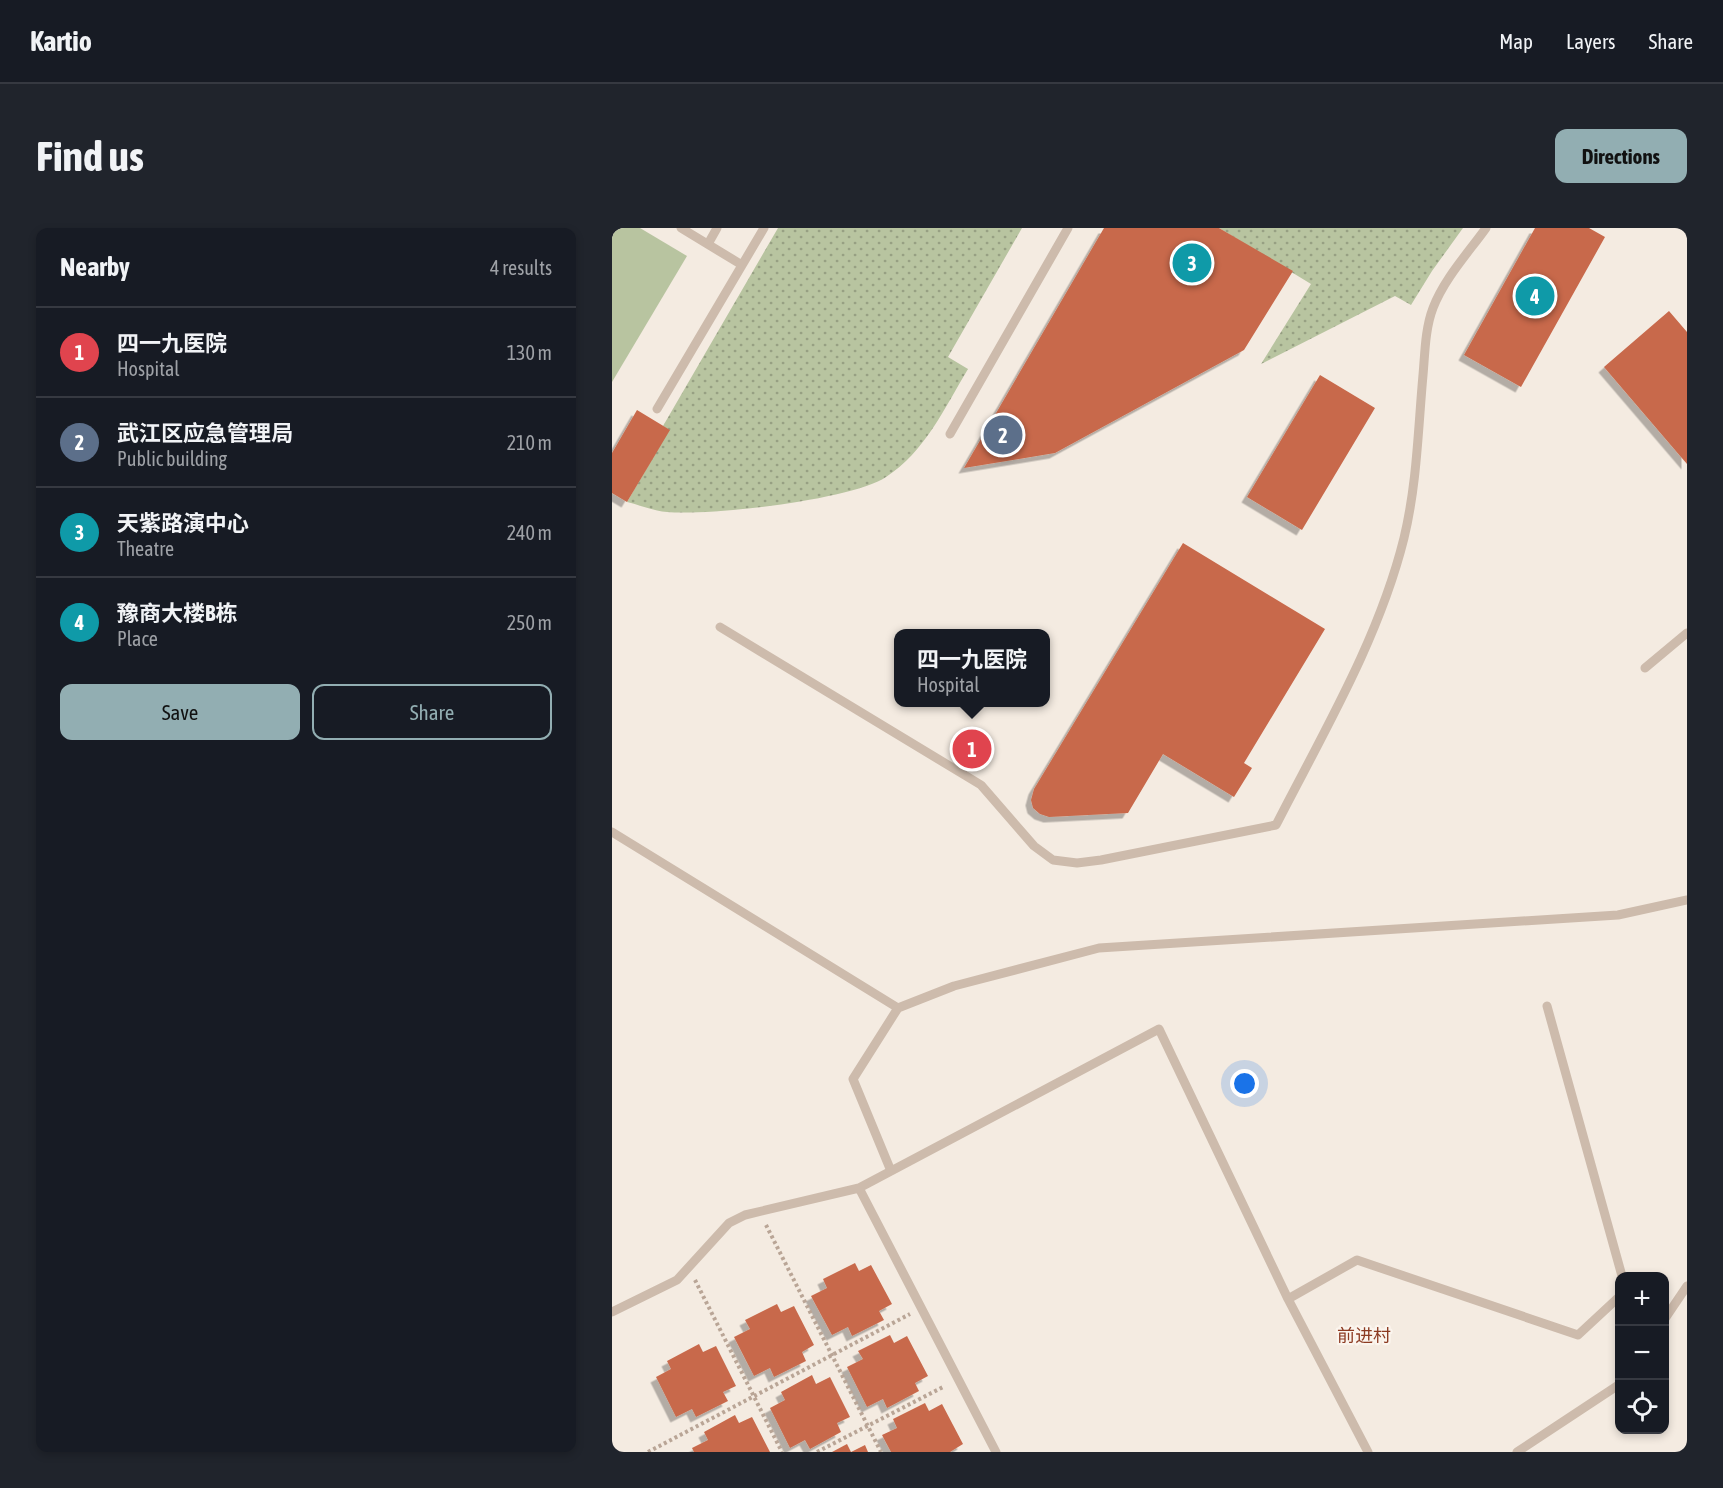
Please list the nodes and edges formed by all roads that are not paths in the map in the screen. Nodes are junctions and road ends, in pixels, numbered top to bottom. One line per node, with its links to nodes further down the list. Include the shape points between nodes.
1 (681, 228): 6 (lane)
2 (717, 228): 6 (lane)
3 (764, 228): 7 (lane)
4 (1068, 228): 9 (lane)
5 (1486, 228): 10 (lane, via 1433,307 1427,335 1415,486 1388,590 1358,662 1276,825 1101,860 1053,860 1034,846 981,785)
6 (708, 244): 7 (lane)
7 (742, 265): 8 (lane)
8 (657, 409)
9 (950, 434)
10 (720, 627)
11 (1687, 633): 12 (lane)
12 (1645, 668)
13 (612, 832): 16 (lane)
14 (1687, 900): 16 (lane, via 1618,915 1099,948 977,979)
15 (1547, 1006): 19 (lane)
16 (898, 1008): 17 (lane, via 853,1079)
17 (891, 1171): 18 (lane); 21 (lane, via 1159,1029)
18 (859, 1188): 23 (lane, via 759,1211 729,1223 677,1280); 26 (lane)
19 (1621, 1272)
20 (1687, 1286): 24 (lane)
21 (1288, 1299): 22 (lane, via 1357,1260 1578,1335); 27 (lane)
22 (1615, 1301)
23 (612, 1312)
24 (1669, 1314)
25 (1615, 1387): 28 (lane)
26 (996, 1452)
27 (1368, 1452)
28 (1517, 1452)

